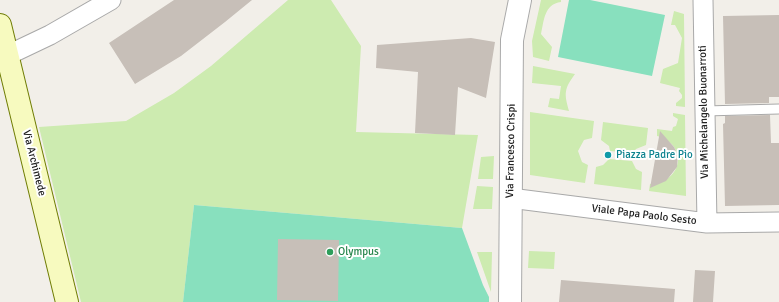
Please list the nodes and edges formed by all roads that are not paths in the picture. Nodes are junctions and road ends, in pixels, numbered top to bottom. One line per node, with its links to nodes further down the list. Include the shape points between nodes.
1 (110, 0): 5 (street, via 50,35)
2 (520, 0): 8 (street, Via Francesco Crispi, via 512,40)
3 (703, 0): 7 (street, Via Michelangelo Buonarroti)
4 (0, 24): 5 (main road, Via Archimede)
5 (8, 55): 11 (main road, Via Archimede)
6 (779, 109): 7 (lane)
7 (705, 111): 10 (street, Via Michelangelo Buonarroti)
8 (510, 198): 10 (street, Viale Papa Paolo Sesto); 12 (street, Via Francesco Crispi)
9 (779, 222): 10 (street, Viale Papa Paolo Sesto)
10 (707, 223)
11 (67, 302)
12 (510, 302)

